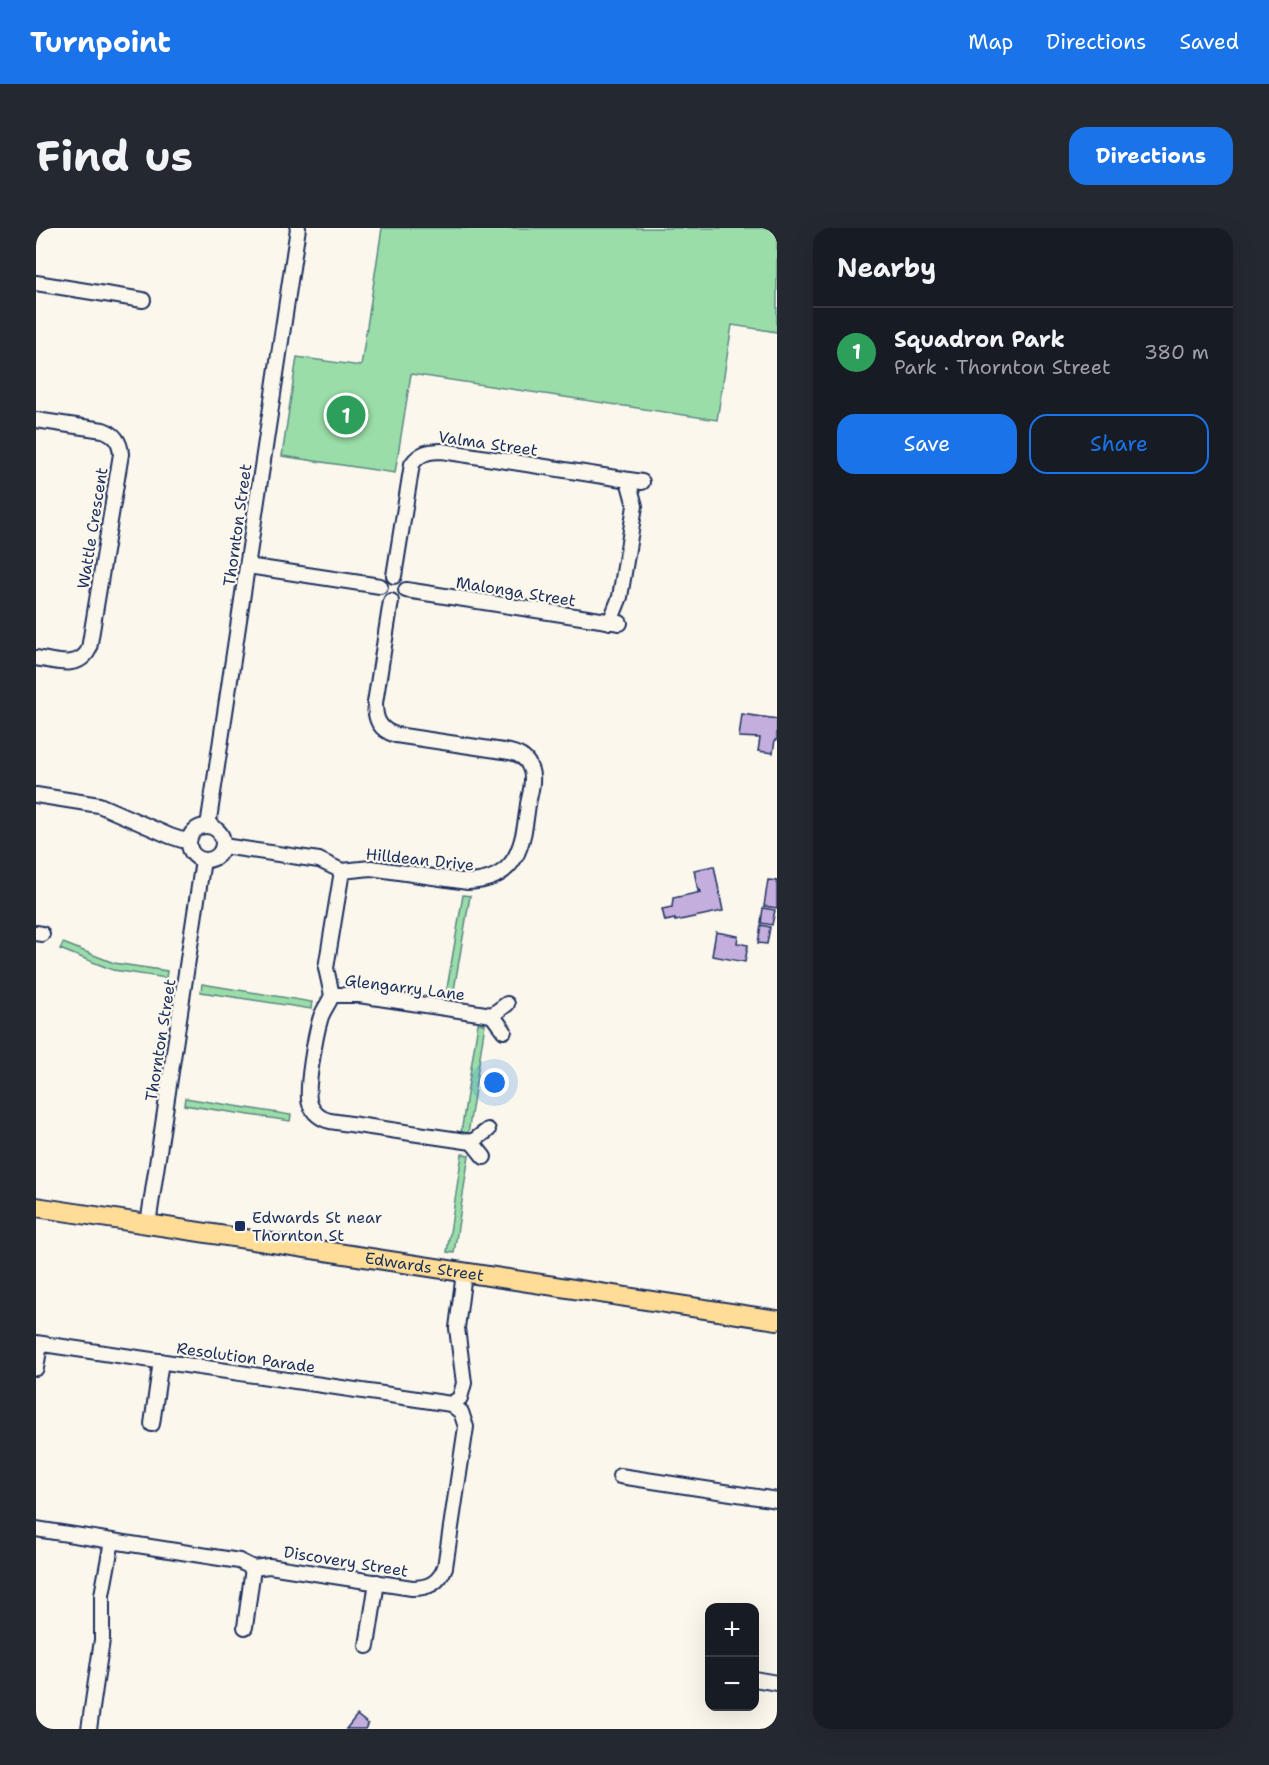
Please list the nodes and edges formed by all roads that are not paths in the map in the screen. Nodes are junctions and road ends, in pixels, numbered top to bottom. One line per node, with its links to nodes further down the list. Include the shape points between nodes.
1 (298, 228): 5 (street, Thornton Street)
2 (36, 283): 3 (street)
3 (143, 300)
4 (36, 420): 11 (street, Wattle Crescent, via 103,429 111,433 121,454 89,649 77,662)
5 (248, 566): 7 (street); 13 (street, Thornton Street)
6 (394, 576): 7 (street, via 387,577); 8 (street, via 402,579); 10 (street, Valma Street, via 412,464 426,452 442,451 635,481 635,506)
7 (380, 586): 9 (street, via 383,598)
8 (406, 590): 9 (street, via 400,599); 10 (street, Malonga Street)
9 (391, 601): 17 (street, Hilldean Drive, via 375,703 381,728 396,735 518,754 532,771 525,830 513,861 499,874 482,881 371,868)
10 (615, 623)
11 (36, 658)
12 (36, 795): 14 (street, via 99,805 170,836)
13 (208, 826): 14 (street, via 194,830); 15 (street, via 218,831)
14 (189, 839): 16 (street, via 191,853)
15 (223, 846): 16 (street, via 218,855); 17 (street, Hilldean Drive, via 319,860)
16 (203, 860): 26 (street, Thornton Street)
17 (342, 871): 18 (street, Glengarry Lane, via 326,968)
18 (332, 995): 20 (street, Glengarry Lane, via 359,995); 23 (street, via 319,1023 308,1090 314,1112 324,1120)
19 (507, 1004): 20 (street)
20 (492, 1015): 21 (street)
21 (504, 1031)
22 (488, 1130): 23 (street)
23 (472, 1143): 24 (street)
24 (484, 1157)
25 (36, 1207): 26 (main road, Edwards Street)
26 (148, 1224): 27 (main road, Edwards Street)
27 (464, 1273): 28 (main road, Edwards Street); 32 (street, via 457,1328 464,1383 460,1398)
28 (777, 1320)
29 (38, 1344): 30 (street, Resolution Parade); 31 (street)
30 (161, 1361): 32 (street, Resolution Parade); 33 (street)
31 (36, 1368)
32 (451, 1404): 39 (street, Discovery Street, via 461,1412 466,1427 443,1574 426,1587)
33 (152, 1424)
34 (620, 1476): 35 (street)
35 (777, 1500)
36 (36, 1529): 37 (street, Discovery Street)
37 (112, 1541): 38 (street, Discovery Street, via 239,1561); 44 (street, via 102,1594 102,1640)
38 (253, 1568): 39 (street, Discovery Street, via 269,1566); 40 (street)
39 (376, 1582): 41 (street)
40 (245, 1627)
41 (367, 1646)
42 (759, 1680): 43 (street)
43 (777, 1683)
44 (89, 1729)

